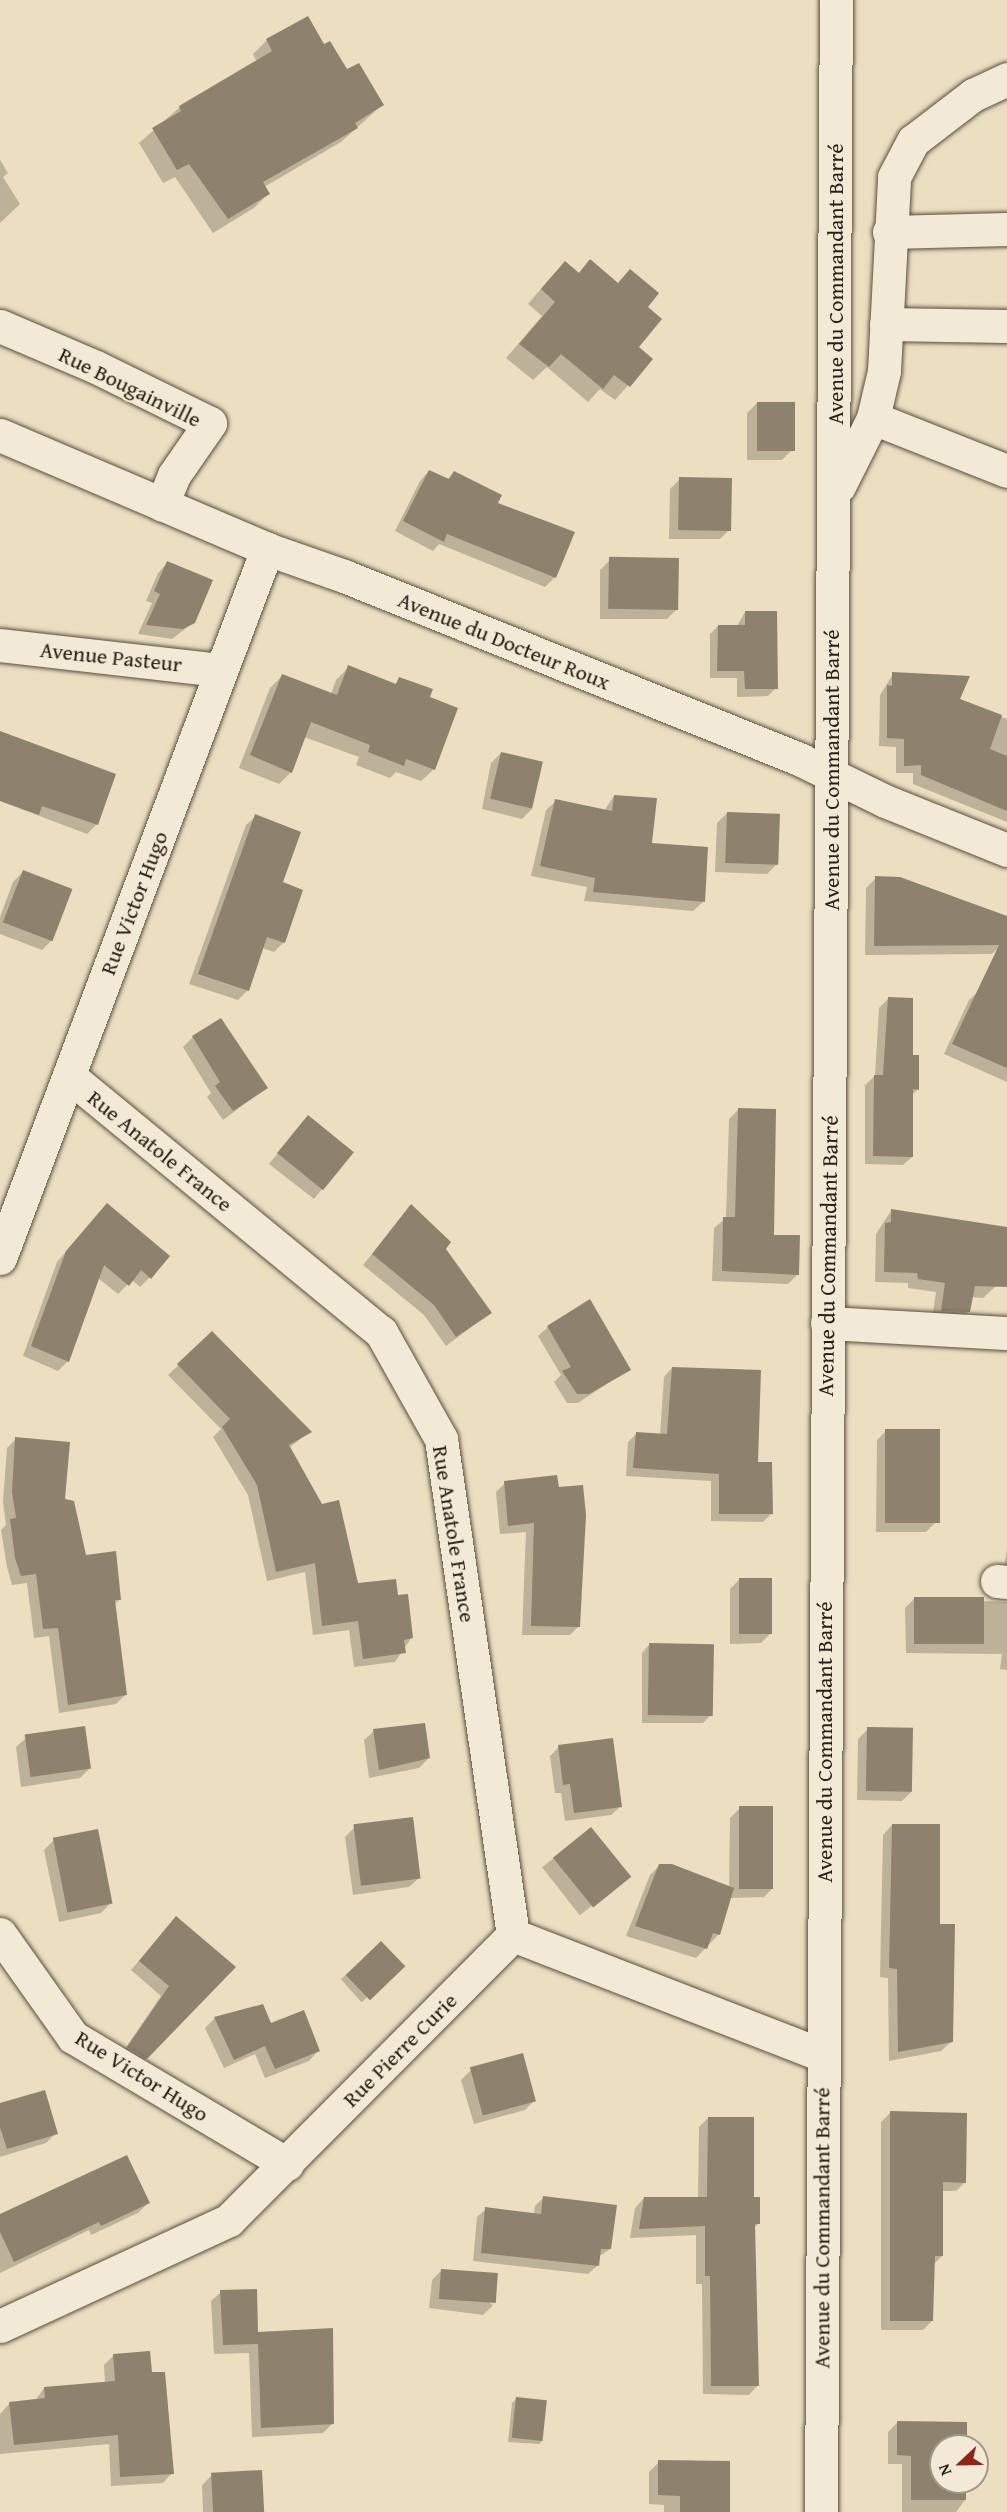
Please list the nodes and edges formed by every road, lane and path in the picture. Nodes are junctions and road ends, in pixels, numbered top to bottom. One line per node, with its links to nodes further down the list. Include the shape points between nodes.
1 (836, 0): 11 (street, Avenue du Commandant Barré)
2 (1007, 79): 4 (street, via 973,95 913,141 894,177)
3 (1007, 229): 4 (street)
4 (889, 232): 5 (street)
5 (886, 324): 7 (street); 8 (street, via 884,371)
6 (0, 326): 12 (street, Rue Bougainville, via 96,367 210,423 174,475)
7 (1007, 326)
8 (873, 418): 10 (street); 11 (street)
9 (0, 435): 12 (street, Avenue du Docteur Roux)
10 (1007, 471)
11 (835, 493): 16 (street, Avenue du Commandant Barré)
12 (162, 505): 13 (street, Avenue du Docteur Roux)
13 (267, 549): 15 (street, Rue Victor Hugo); 16 (street, Avenue du Docteur Roux, via 355,580)
14 (0, 645): 15 (street, Avenue Pasteur)
15 (221, 670): 18 (street, Rue Victor Hugo)
16 (832, 776): 17 (street, Avenue du Docteur Roux); 20 (street, Avenue du Commandant Barré)
17 (1007, 850)
18 (69, 1076): 19 (street, Rue Victor Hugo); 23 (street, Rue Anatole France, via 381,1332 441,1439)
19 (0, 1258)
20 (827, 1323): 21 (street); 24 (street, Avenue du Commandant Barré)
21 (1007, 1333)
22 (0, 1934): 25 (street, Rue Victor Hugo, via 73,2037)
23 (513, 1935): 24 (street); 25 (street, Rue Pierre Curie)
24 (823, 2055): 27 (street, Avenue du Commandant Barré)
25 (286, 2164): 26 (street, Rue Pierre Curie, via 229,2220)
26 (0, 2325)
27 (821, 2512)

